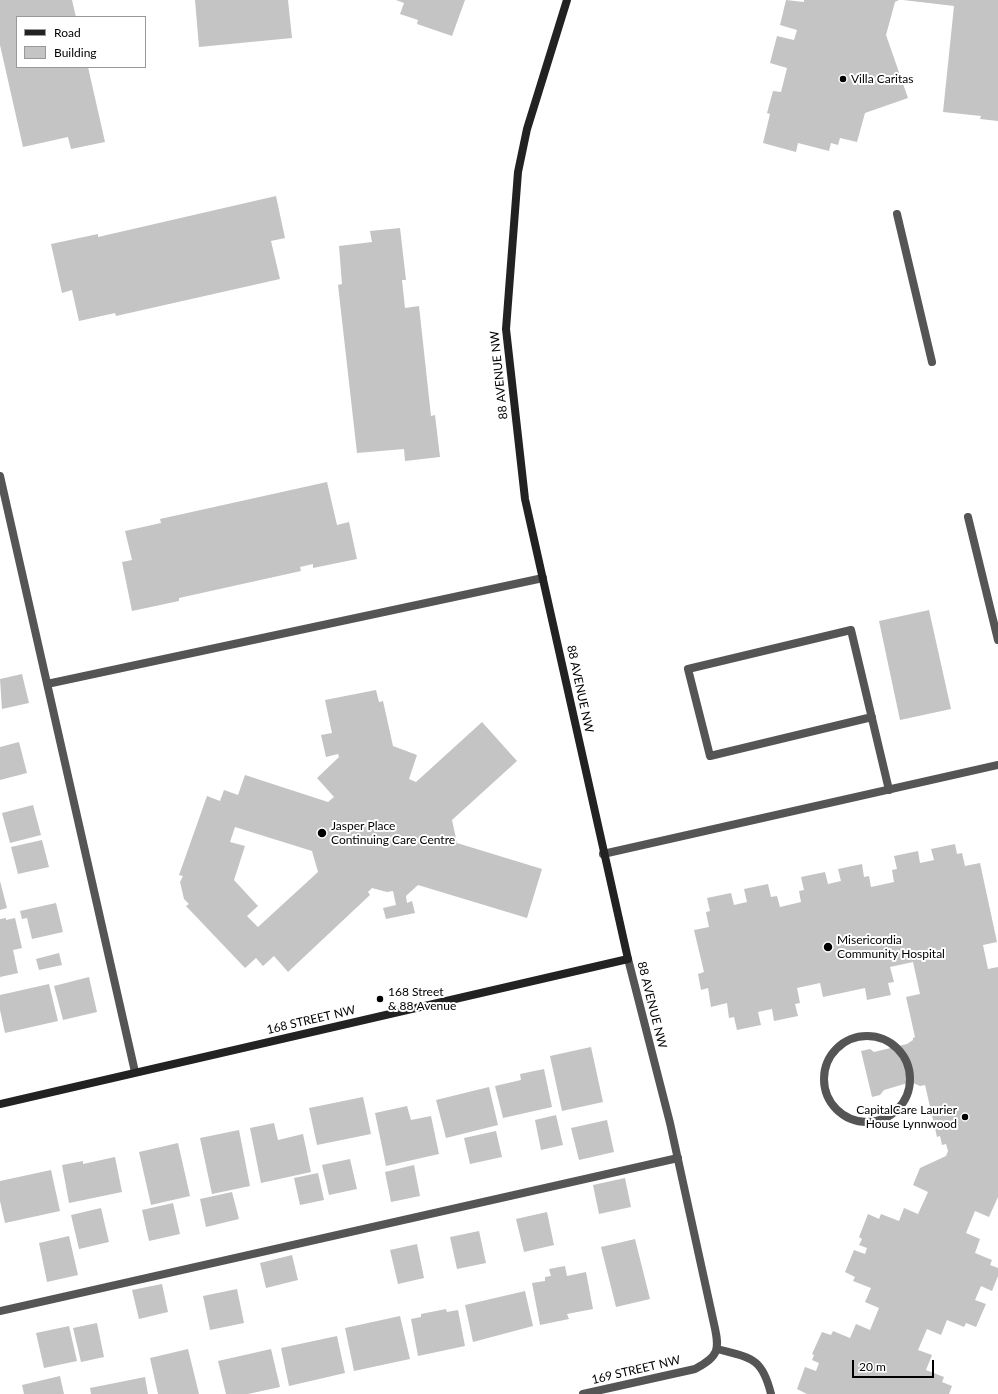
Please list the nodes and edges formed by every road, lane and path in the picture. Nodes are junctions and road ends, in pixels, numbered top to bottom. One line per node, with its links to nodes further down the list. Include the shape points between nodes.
1 (567, 0): 6 (street, 88 AVENUE NW, via 527,129 518,172 506,329 525,499)
2 (897, 214): 3 (street)
3 (932, 362)
4 (0, 476): 8 (street)
5 (968, 518): 7 (street)
6 (544, 578): 8 (street); 12 (street, 88 AVENUE NW)
7 (998, 640)
8 (46, 684): 14 (street)
9 (872, 716): 9 (street, via 851,630 688,669 710,756); 11 (street)
10 (998, 765): 11 (street)
11 (889, 790): 12 (street)
12 (603, 854): 13 (street, 88 AVENUE NW)
13 (628, 959): 14 (street, 168 STREET NW); 17 (street, 88 AVENUE NW)
14 (135, 1072): 16 (street, 168 STREET NW)
15 (910, 1072): 15 (street, via 906,1058 886,1039 858,1036 845,1041 834,1050 827,1062 825,1090 831,1103 841,1114 854,1120 869,1122 883,1119 896,1111 905,1100 910,1086)
16 (0, 1104)
17 (678, 1158): 18 (street); 19 (street, 88 AVENUE NW, via 714,1324)
18 (0, 1311)
19 (717, 1349): 20 (street, 169 STREET NW, via 711,1360 695,1369); 21 (street, via 755,1361 766,1374)
20 (583, 1394)
21 (771, 1394)

